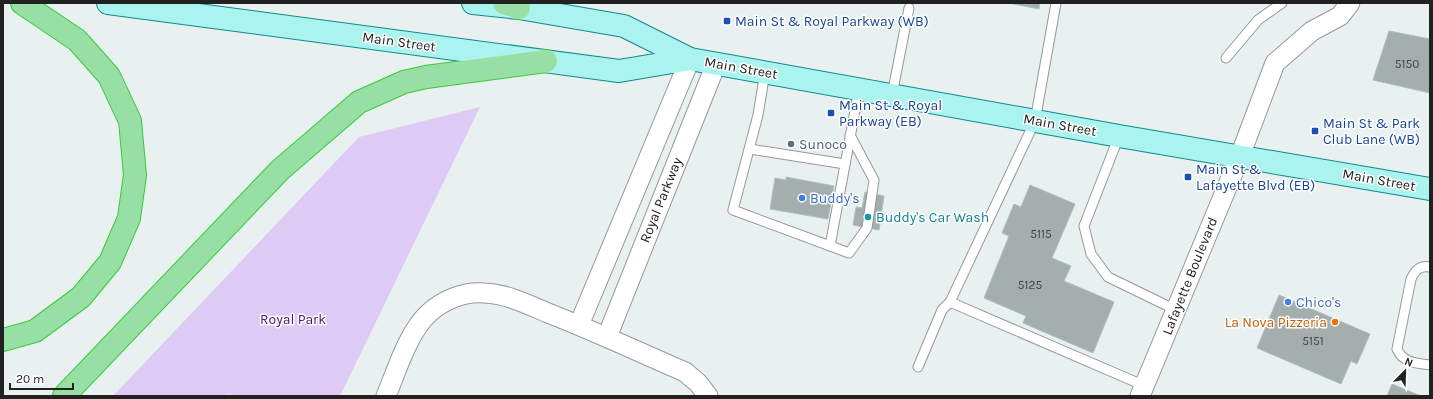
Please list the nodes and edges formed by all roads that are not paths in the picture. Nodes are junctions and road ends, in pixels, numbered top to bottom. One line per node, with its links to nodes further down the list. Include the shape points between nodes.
1 (22, 3): 29 (highway, via 77,40 109,76 130,121 135,175 129,218 110,262 81,297 35,331)
2 (108, 3): 11 (main road, Main Street)
3 (473, 3): 7 (main road, Main Street)
4 (1056, 3): 16 (lane)
5 (1282, 3): 9 (lane, via 1258,20)
6 (1350, 3): 20 (street, Lafayette Boulevard, via 1340,16 1312,31 1275,63)
7 (512, 6): 10 (main road, Main Street, via 624,26)
8 (909, 8): 15 (lane)
9 (1226, 58)
10 (690, 59): 11 (main road, Main Street, via 619,71); 12 (main road, Main Street); 27 (street, Royal Parkway)
11 (546, 61): 33 (highway, via 426,77 404,82 359,102 280,170)
12 (716, 64): 13 (main road, Main Street); 28 (street, Royal Parkway)
13 (765, 72): 14 (main road, Main Street); 19 (lane)
14 (859, 89): 15 (main road, Main Street); 17 (lane)
15 (892, 94): 16 (main road, Main Street)
16 (1036, 121): 18 (main road, Main Street); 25 (lane)
17 (850, 135): 21 (lane); 23 (lane, via 874,180 867,228 848,253)
18 (1118, 136): 20 (main road, Main Street); 26 (lane, via 1084,226 1091,254 1108,277)
19 (750, 149): 21 (lane); 23 (lane, via 733,210)
20 (1240, 156): 22 (main road, Main Street); 26 (street, Lafayette Boulevard)
21 (845, 164): 23 (lane)
22 (1430, 190)
23 (830, 246)
24 (1430, 267): 30 (lane, via 1415,270 1411,279 1397,349 1400,356 1407,361)
25 (950, 302): 31 (lane, via 942,310); 32 (lane)
26 (1176, 310): 32 (street, Lafayette Boulevard)
27 (579, 325): 28 (street); 34 (street, via 506,296 483,292 445,301 428,313 414,330)
28 (607, 337): 35 (street, via 684,372)
29 (3, 340)
30 (1430, 365)
31 (918, 367)
32 (1143, 391)
33 (64, 396)
34 (386, 396)
35 (708, 396)

